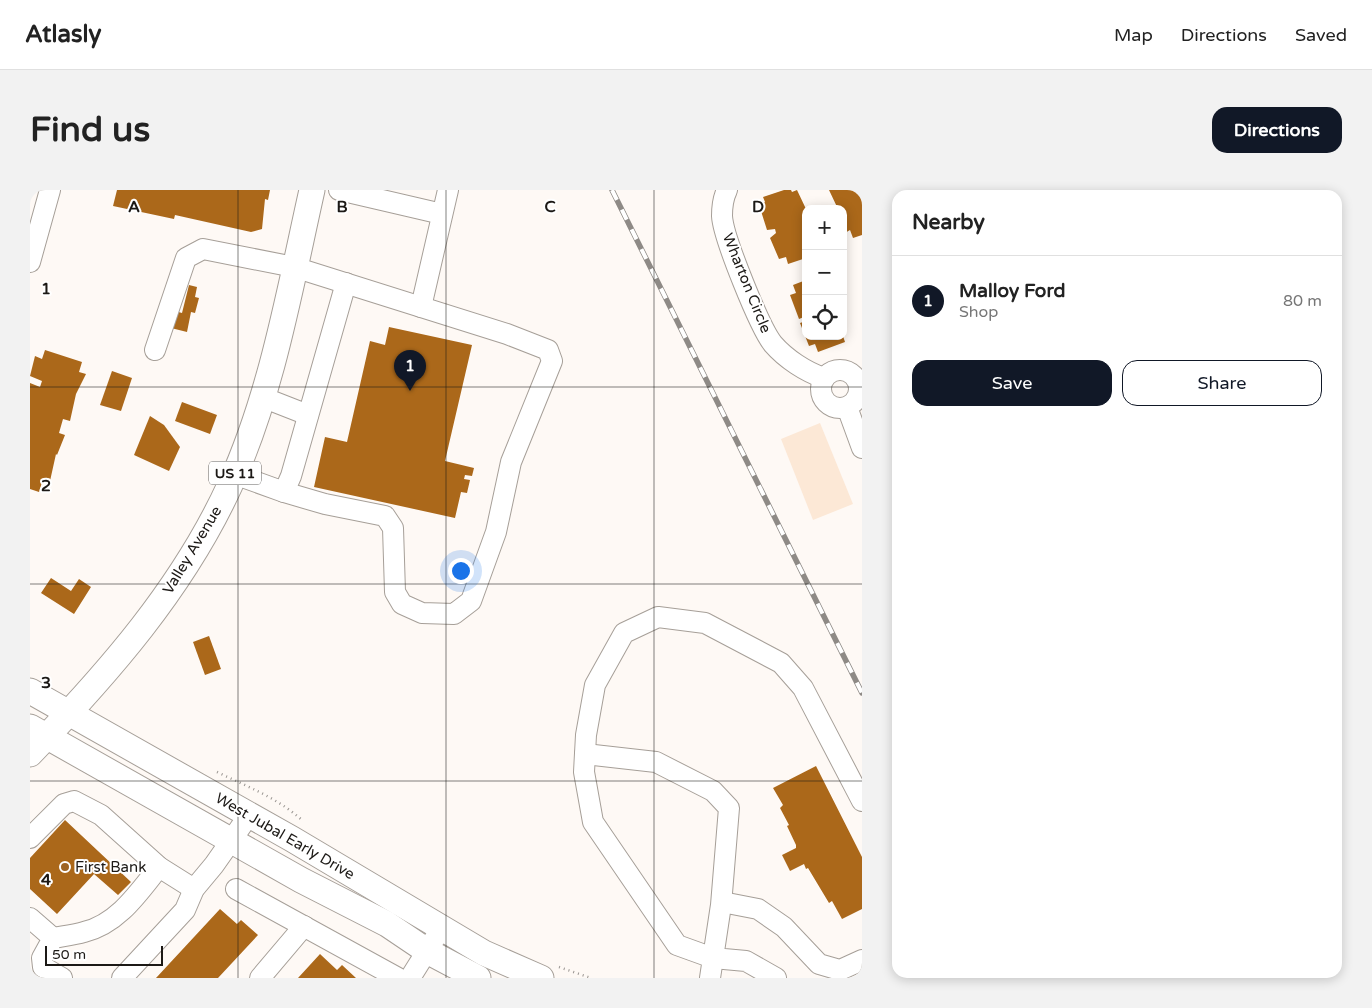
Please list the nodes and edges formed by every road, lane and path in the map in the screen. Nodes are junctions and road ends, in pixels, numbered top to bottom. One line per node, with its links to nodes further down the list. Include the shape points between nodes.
1 (50, 190): 7 (street)
2 (312, 190): 8 (main road, Valley Avenue / US 11)
3 (339, 190): 6 (street)
4 (448, 190): 6 (street)
5 (727, 190): 12 (street, Wharton Circle, via 722,207 724,227 764,331 783,354 810,373)
6 (442, 214): 10 (street)
7 (30, 262)
8 (294, 267): 9 (street); 11 (street, via 203,248 186,258); 14 (main road, Valley Avenue / US 11)
9 (346, 283): 10 (street); 16 (street)
10 (421, 307): 19 (street, via 548,350 552,361 510,462 496,532 471,601 454,614 422,613 402,604 394,592 393,528 385,516)
11 (155, 350)
12 (824, 378): 13 (street, via 840,370 851,374); 15 (street, via 821,390 825,401 835,408)
13 (860, 383): 15 (street, via 856,400)
14 (262, 397): 16 (street); 18 (main road, Valley Avenue / US 11)
15 (847, 407): 17 (street)
16 (308, 415): 19 (street)
17 (862, 448)
18 (234, 474): 19 (street); 21 (main road, Valley Avenue / US 11, via 179,577 123,654)
19 (284, 492)
20 (30, 691): 21 (main road, West Jubal Early Drive)
21 (68, 712): 22 (main road, Valley Avenue / US 11); 26 (main road, West Jubal Early Drive)
22 (38, 732): 23 (main road, Valley Avenue / US 11); 28 (main road, West Jubal Early Drive)
23 (30, 754)
24 (585, 754): 25 (street, via 595,685 624,633 658,617 704,623 781,663 803,688); 32 (street, via 656,762 713,791 729,808); 38 (street, via 584,772 593,822 677,945)
25 (862, 801)
26 (249, 815): 28 (street); 35 (main road, West Jubal Early Drive)
27 (30, 838): 29 (street, via 64,804 74,801 102,815)
28 (231, 841): 31 (street); 37 (main road, West Jubal Early Drive, via 387,924)
29 (160, 867): 31 (street); 36 (street, via 133,900 111,920 86,932)
30 (236, 888): 34 (street)
31 (194, 889): 41 (street, via 184,910)
32 (722, 902): 38 (street); 39 (street, via 758,908 784,928 819,964 840,970)
33 (30, 918): 36 (street)
34 (304, 926): 42 (street); 43 (street)
35 (442, 927): 37 (street); 46 (main road, West Jubal Early Drive, via 484,953)
36 (53, 938): 40 (street, via 42,958 44,967)
37 (427, 951): 44 (street); 45 (main road, West Jubal Early Drive)
38 (713, 958): 47 (street); 48 (street, via 746,961)
39 (862, 960)
40 (62, 978)
41 (122, 978)
42 (260, 978)
43 (398, 978)
44 (410, 978)
45 (478, 978)
46 (541, 978)
47 (710, 978)
48 (776, 978)

